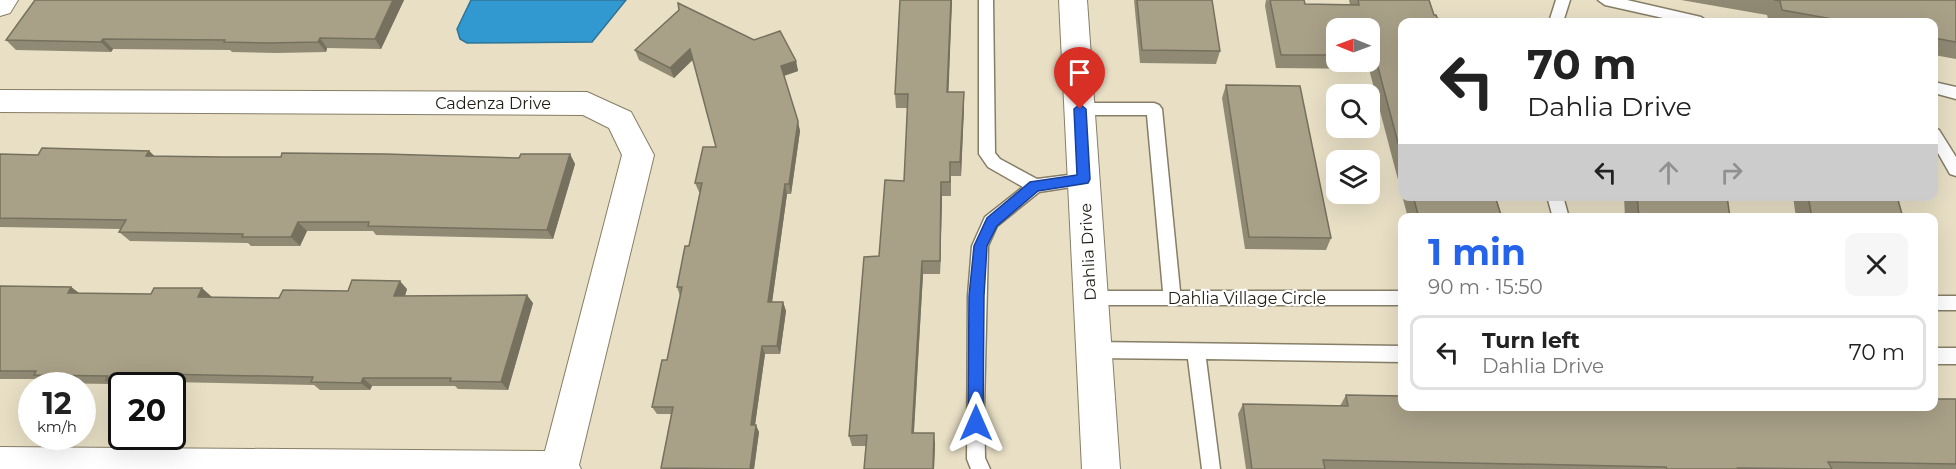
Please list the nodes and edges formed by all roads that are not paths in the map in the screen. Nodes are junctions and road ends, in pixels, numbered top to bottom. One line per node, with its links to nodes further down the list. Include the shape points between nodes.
1 (4, 0): 6 (street)
2 (986, 0): 16 (lane, via 987,154 994,163)
3 (1073, 0): 12 (street, Dahlia Drive)
4 (1563, 0): 7 (lane)
5 (1605, 0): 8 (lane)
6 (0, 6)
7 (1557, 18)
8 (1684, 18)
9 (1938, 89): 10 (lane)
10 (1956, 93)
11 (0, 101): 28 (street, Cadenza Drive, via 588,104 620,120 638,155)
12 (1080, 109): 15 (street, Dahlia Drive); 18 (lane, via 1154,109)
13 (1938, 141): 14 (lane)
14 (1956, 170)
15 (1084, 179): 16 (lane); 17 (street, Dahlia Drive)
16 (1035, 186): 29 (lane, via 992,222 980,246 975,406 976,459)
17 (1091, 298): 18 (lane, Dahlia Village Circle); 22 (street, Dahlia Drive)
18 (1172, 298): 19 (lane, Dahlia Village Circle)
19 (1398, 298)
20 (1938, 303): 21 (lane)
21 (1956, 303)
22 (1094, 350): 23 (lane); 30 (street, Dahlia Drive)
23 (1196, 353): 24 (lane); 31 (lane)
24 (1398, 354)
25 (1938, 356): 26 (lane)
26 (1956, 356)
27 (0, 465): 28 (street)
28 (561, 468)
29 (981, 469)
30 (1101, 469)
31 (1211, 469)

